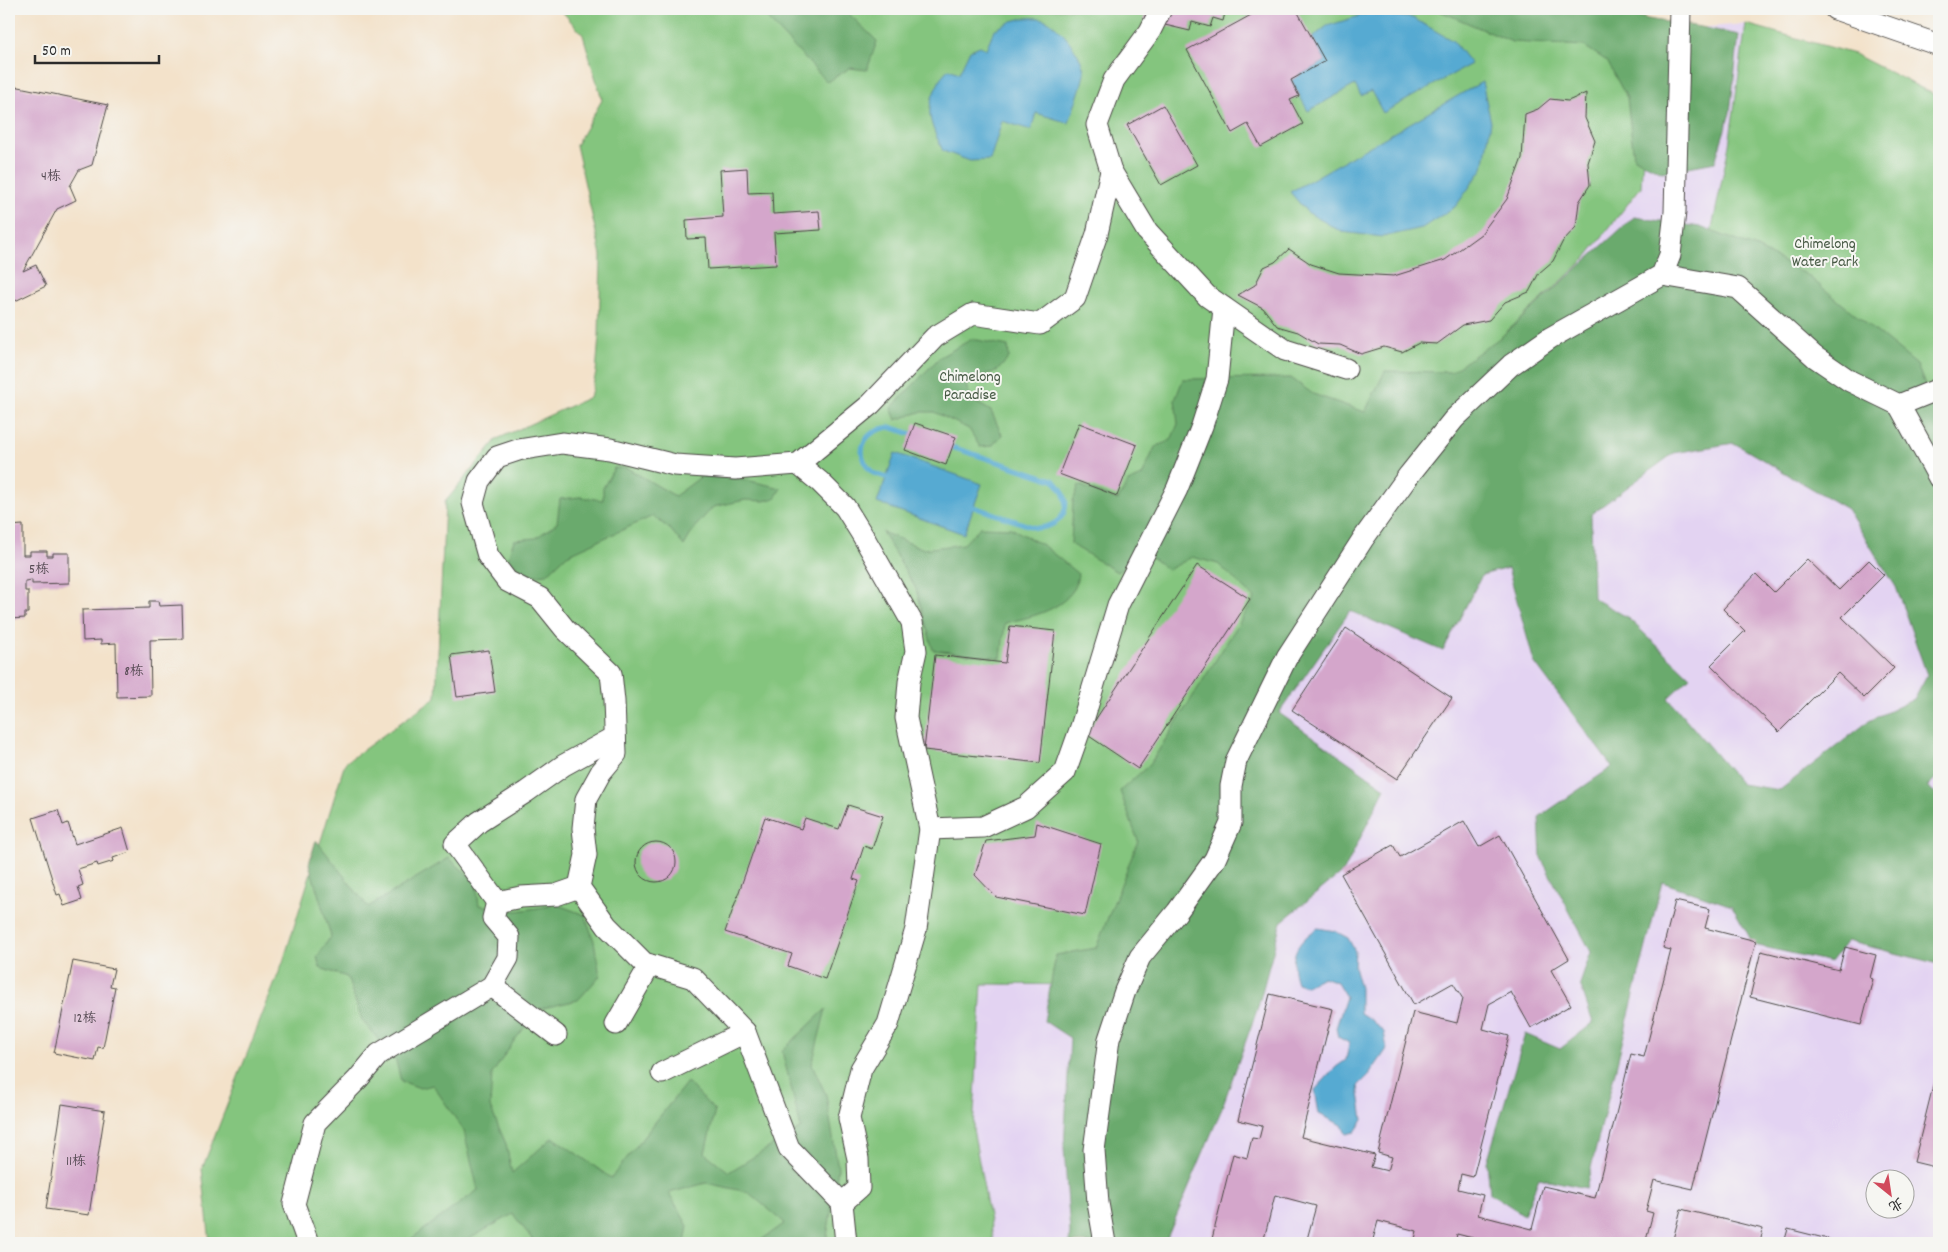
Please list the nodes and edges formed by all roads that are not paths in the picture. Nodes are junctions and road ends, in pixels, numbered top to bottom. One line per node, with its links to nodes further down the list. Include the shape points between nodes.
1 (1160, 9): 5 (street, via 1150,31 1114,80 1097,125)
2 (1680, 9): 6 (street, via 1675,212 1670,254)
3 (1835, 9): 4 (street)
4 (1939, 45)
5 (1111, 171): 7 (street, via 1147,230 1207,296); 11 (street, via 1097,234 1075,298 1040,324 972,314 935,337 870,404)
6 (1662, 275): 10 (street, via 1738,288 1815,357 1850,381); 26 (street, via 1550,338 1511,365 1454,419 1363,539 1287,657 1236,761 1231,786 1231,823 1215,859 1140,957 1109,1039 1094,1150 1098,1203)
7 (1224, 308): 8 (street, via 1285,350); 14 (street, via 1217,379 1202,426 1173,497 1118,605 1064,772 1026,807 983,828)
8 (1346, 369)
9 (1939, 389): 10 (street)
10 (1899, 405): 12 (street)
11 (798, 464): 13 (street, via 734,469 675,465 610,449 562,442 497,457 479,481 473,503 488,556 507,581 540,598 565,629 611,673); 14 (street, via 845,507 912,622 916,651 906,718)
12 (1939, 478)
13 (615, 738): 15 (street, via 616,754 586,799 583,828 586,855); 16 (street, via 564,765 479,822 455,844)
14 (930, 828): 23 (street, via 916,929 888,1024 861,1069 848,1118 858,1159 859,1188)
15 (579, 887): 16 (street, via 556,895); 17 (street, via 607,926 644,963)
16 (497, 902): 18 (street, via 493,918 508,937 508,958)
17 (650, 965): 19 (street); 20 (street, via 694,978)
18 (492, 986): 21 (street); 24 (street, via 379,1054 315,1123 294,1204)
19 (616, 1024)
20 (745, 1032): 22 (street); 23 (street, via 789,1148)
21 (556, 1035)
22 (662, 1073)
23 (842, 1203): 25 (street)
24 (308, 1243)
25 (846, 1243)
26 (1106, 1243)

